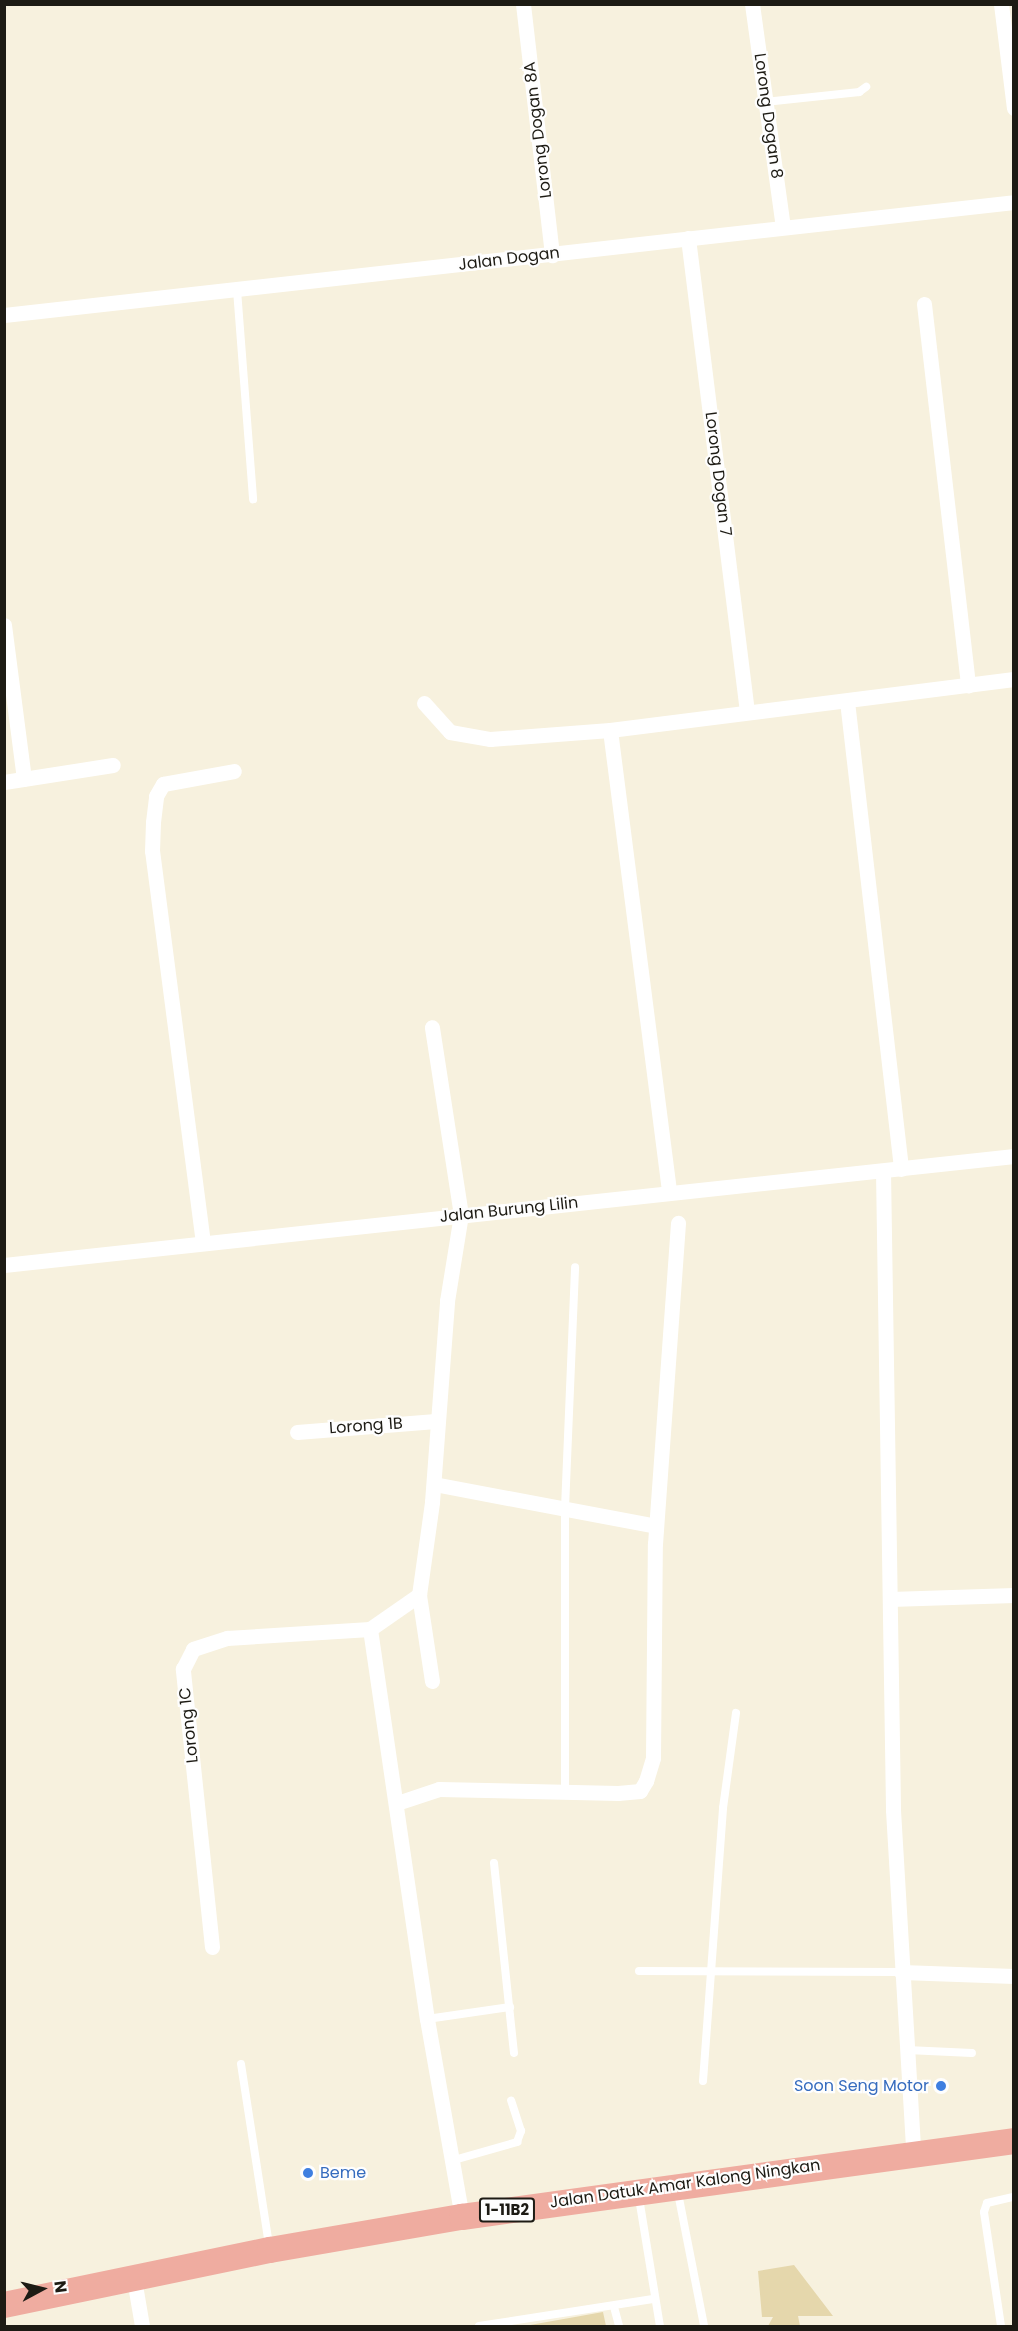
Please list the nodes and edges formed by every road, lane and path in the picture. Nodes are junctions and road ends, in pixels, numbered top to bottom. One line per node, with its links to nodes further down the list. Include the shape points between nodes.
1 (523, 4): 11 (street, Lorong Dogan 8A)
2 (752, 4): 6 (street, Lorong Dogan 8)
3 (1000, 4): 4 (street)
4 (1010, 45): 7 (street)
5 (866, 87): 6 (lane, via 860,92)
6 (765, 102): 9 (street, Lorong Dogan 8)
7 (1014, 108)
8 (1014, 202): 9 (street, Jalan Dogan)
9 (783, 227): 10 (street, Jalan Dogan)
10 (688, 238): 11 (street, Jalan Dogan); 21 (street, Lorong Dogan 7)
11 (552, 255): 12 (street, Jalan Dogan)
12 (237, 290): 14 (street, Jalan Dogan); 15 (lane)
13 (924, 304): 18 (street)
14 (4, 315)
15 (253, 499)
16 (4, 625): 25 (street)
17 (1014, 679): 18 (street)
18 (968, 685): 19 (street)
19 (847, 700): 21 (street); 29 (street)
20 (424, 703): 22 (street, via 450,732 464,737)
21 (747, 711): 22 (street)
22 (610, 730): 31 (street)
23 (113, 765): 25 (street)
24 (234, 771): 34 (street, via 163,784 156,796 153,822 152,851)
25 (24, 779): 26 (street)
26 (4, 782)
27 (432, 1027): 32 (street)
28 (1014, 1156): 29 (street, Jalan Burung Lilin)
29 (901, 1169): 30 (street, Jalan Burung Lilin)
30 (883, 1171): 31 (street, Jalan Burung Lilin); 44 (street)
31 (669, 1191): 32 (street, Jalan Burung Lilin)
32 (461, 1215): 34 (street, Jalan Burung Lilin); 37 (street, via 447,1301)
33 (678, 1223): 41 (street)
34 (203, 1243): 35 (street, Jalan Burung Lilin)
35 (4, 1265)
36 (575, 1268): 40 (lane)
37 (436, 1421): 38 (street, Lorong 1B); 39 (street)
38 (297, 1432)
39 (434, 1484): 40 (street); 42 (street)
40 (565, 1508): 41 (street); 48 (lane)
41 (656, 1526): 48 (street, via 653,1758 646,1781 640,1791)
42 (419, 1595): 45 (street); 46 (street)
43 (1014, 1595): 44 (street)
44 (890, 1599): 54 (street)
45 (370, 1629): 49 (street); 51 (street, Lorong 1C, via 227,1638 193,1649 183,1669)
46 (432, 1681)
47 (736, 1713): 53 (lane)
48 (565, 1791): 49 (street, via 439,1789)
49 (397, 1803): 57 (street)
50 (494, 1863): 56 (lane)
51 (212, 1947)
52 (639, 1971): 53 (lane)
53 (709, 1971): 54 (lane); 62 (lane)
54 (901, 1972): 55 (street); 58 (street)
55 (1014, 1976)
56 (510, 2007): 57 (lane); 60 (lane)
57 (427, 2019): 66 (street)
58 (907, 2050): 59 (lane); 65 (street)
59 (972, 2053)
60 (514, 2054)
61 (241, 2064): 71 (lane)
62 (703, 2081)
63 (511, 2101): 66 (lane, via 521,2131 517,2142)
64 (1014, 2140): 65 (highway, Jalan Datuk Amar Kalong Ningkan / 1-11B2)
65 (912, 2151): 67 (highway, Jalan Datuk Amar Kalong Ningkan / 1-11B2)
66 (454, 2160): 70 (street)
67 (677, 2186): 68 (highway, Jalan Datuk Amar Kalong Ningkan / 1-11B2); 80 (lane)
68 (638, 2192): 70 (highway, Jalan Datuk Amar Kalong Ningkan / 1-11B2); 73 (lane)
69 (1014, 2197): 81 (lane, via 987,2203 984,2212)
70 (462, 2217): 71 (highway, Jalan Datuk Amar Kalong Ningkan / 1-11B2)
71 (270, 2250): 72 (highway, Jalan Datuk Amar Kalong Ningkan / 1-11B2)
72 (134, 2279): 74 (highway, Jalan Datuk Amar Kalong Ningkan / 1-11B2); 76 (street)
73 (653, 2299): 75 (lane); 79 (lane)
74 (13, 2301)
75 (614, 2307): 77 (lane); 78 (lane)
76 (142, 2326)
77 (479, 2326)
78 (619, 2326)
79 (660, 2326)
80 (704, 2326)
81 (1000, 2326)

